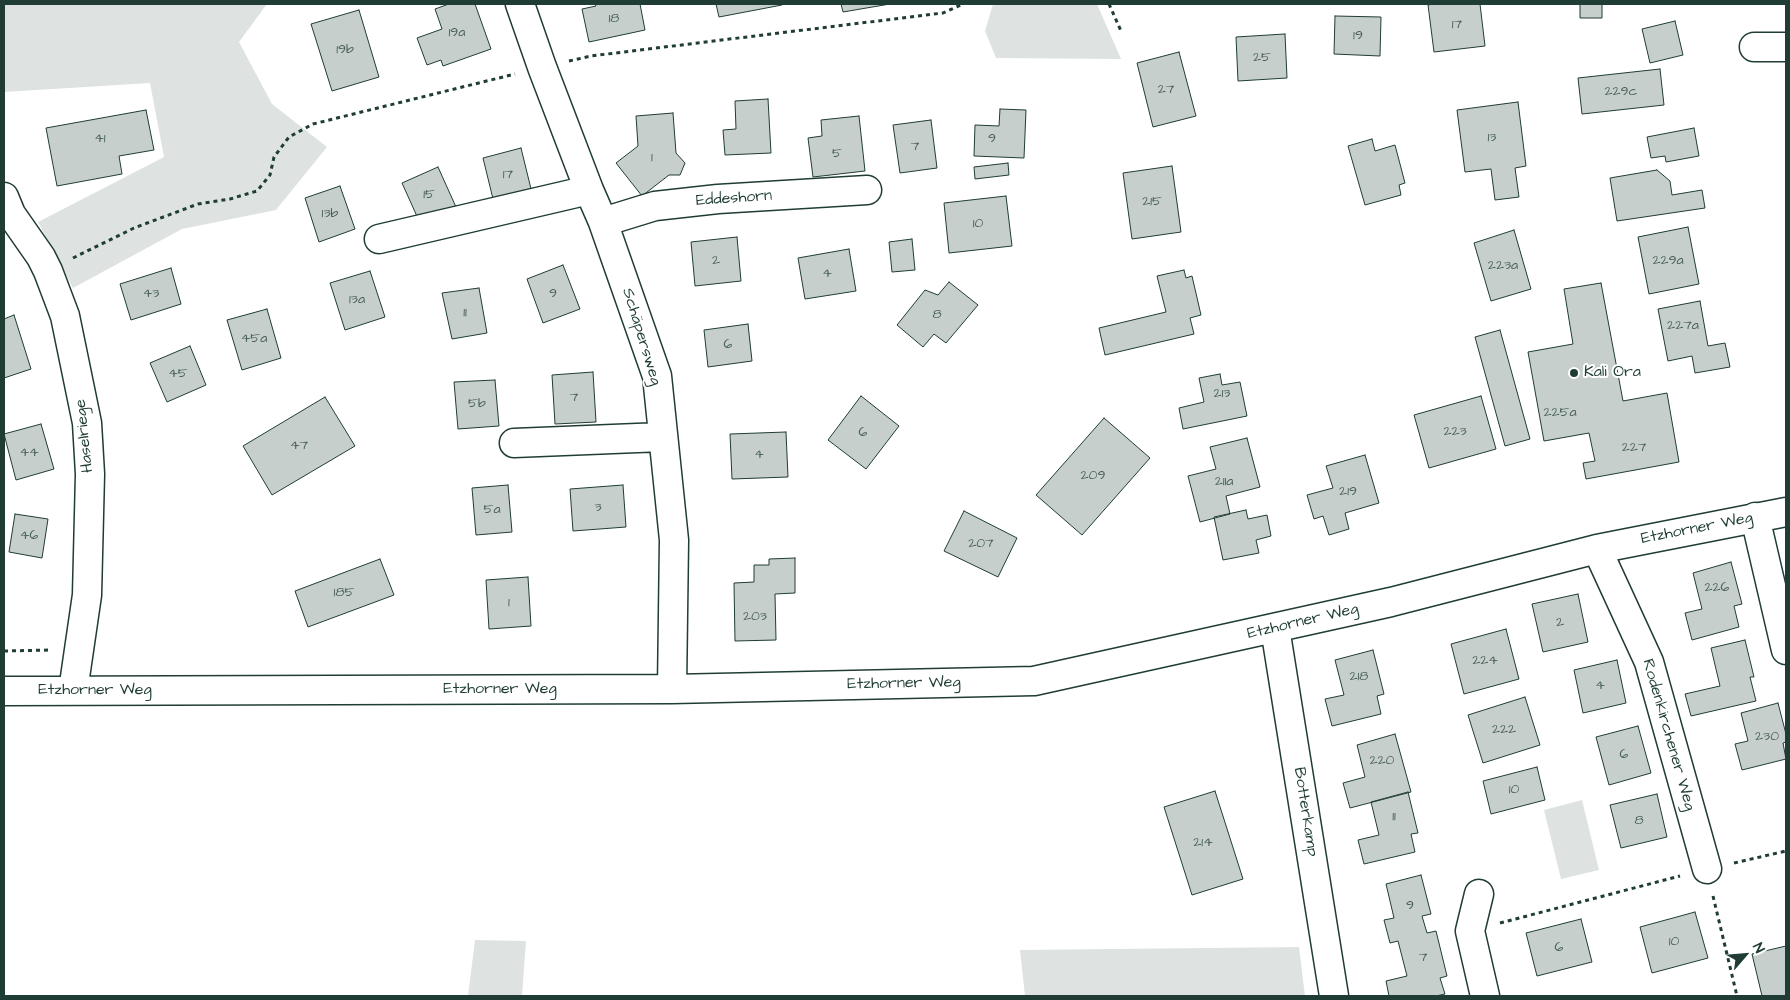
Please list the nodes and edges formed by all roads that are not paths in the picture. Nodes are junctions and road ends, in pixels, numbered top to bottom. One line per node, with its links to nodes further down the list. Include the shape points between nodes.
1 (520, 4): 4 (street, Schäpersweg)
2 (1754, 47): 3 (street)
3 (1786, 47)
4 (589, 190): 7 (street, Schäpersweg); 8 (street)
5 (867, 190): 7 (street, Eddeshorn, via 654,206)
6 (4, 197): 17 (street, Haselriege, via 11,214 41,257 65,316 87,423 90,474 87,595)
7 (603, 222): 9 (street, Schäpersweg, via 657,376)
8 (379, 239)
9 (662, 437): 10 (street); 16 (street, Schäpersweg, via 674,540)
10 (514, 443)
11 (1786, 512): 12 (street, Etzhorner Weg)
12 (1755, 518): 13 (street, Etzhorner Weg); 15 (street)
13 (1597, 549): 14 (street, Etzhorner Weg); 19 (street, Rodenkirchener Weg, via 1649,662)
14 (1275, 628): 16 (street, Etzhorner Weg, via 1034,681); 21 (street, Botterkamp)
15 (1786, 650)
16 (672, 689): 17 (street, Etzhorner Weg)
17 (73, 691): 18 (street, Etzhorner Weg)
18 (4, 692)
19 (1707, 869)
20 (1479, 894): 22 (street, via 1470,931)
21 (1334, 996)
22 (1485, 996)

